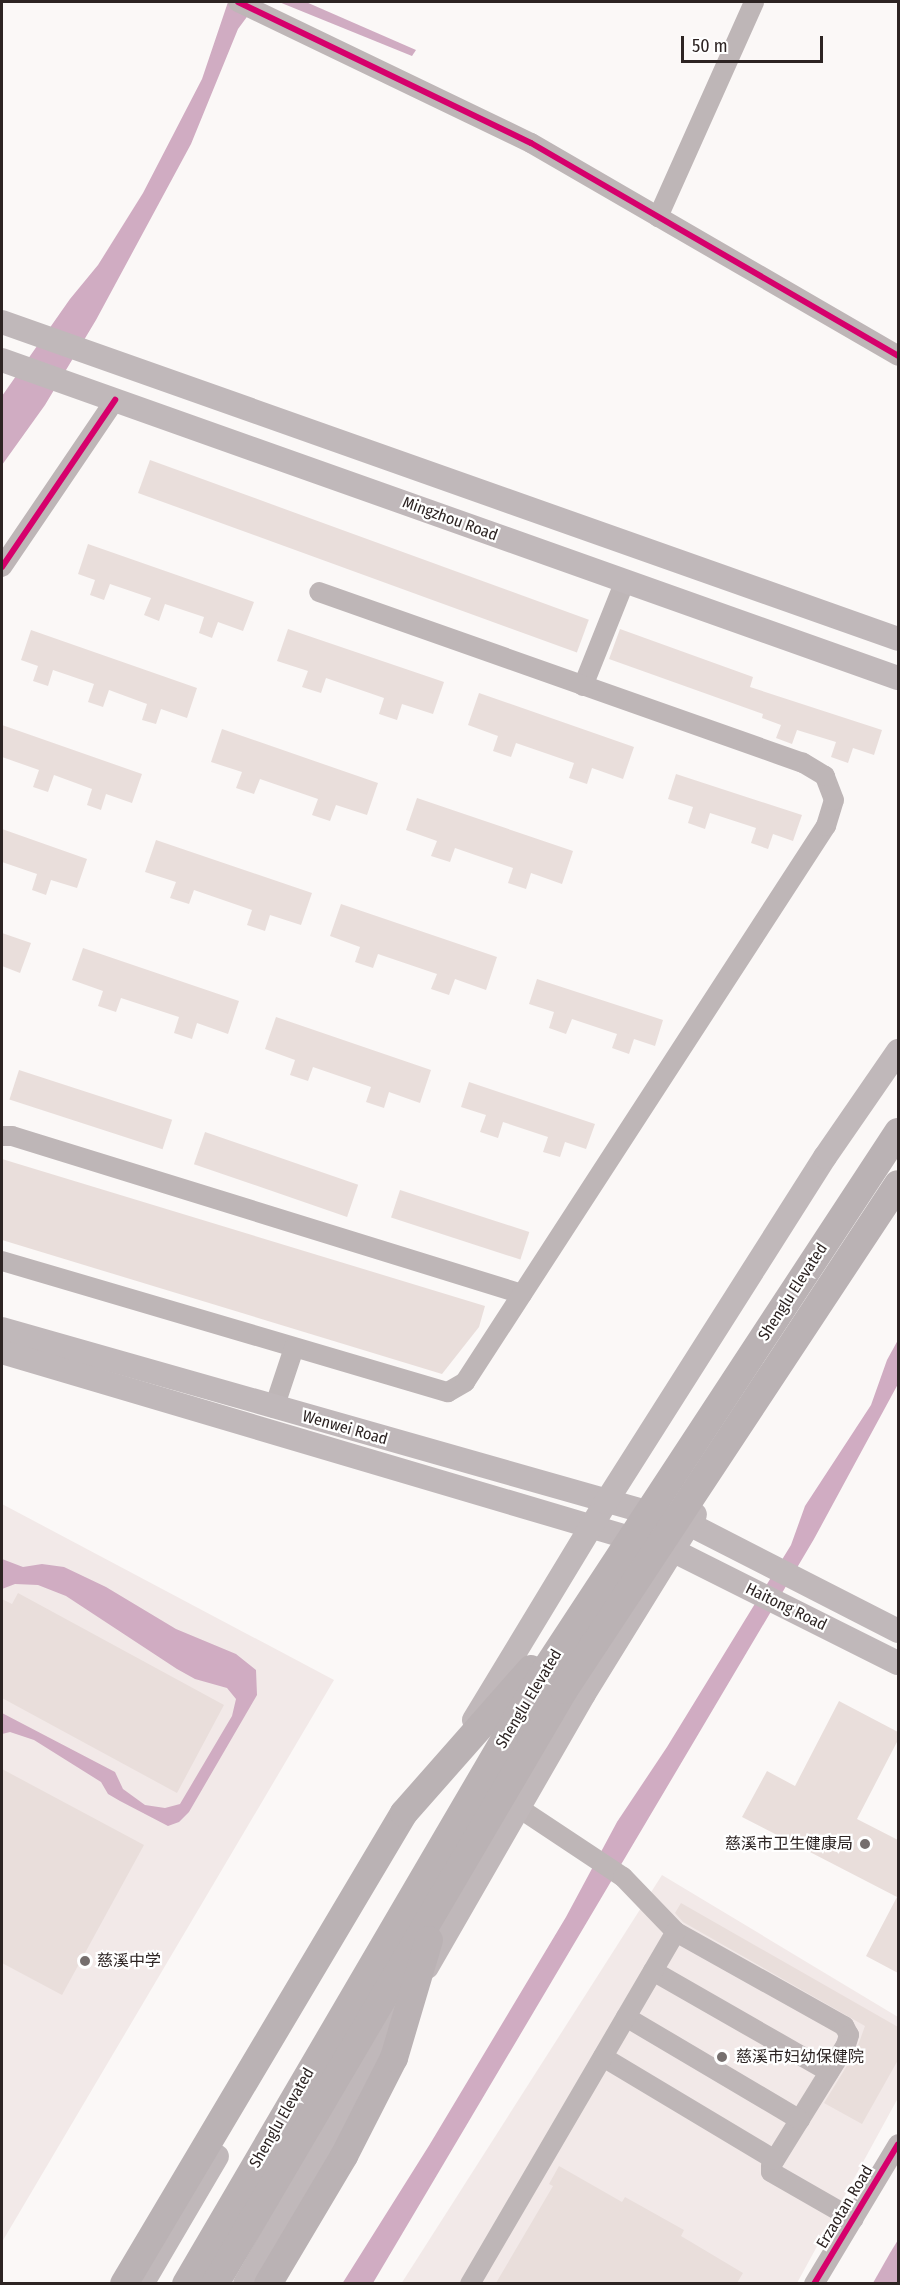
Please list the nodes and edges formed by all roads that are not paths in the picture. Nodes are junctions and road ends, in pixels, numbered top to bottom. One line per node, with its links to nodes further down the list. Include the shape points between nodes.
1 (238, 2): 3 (street, via 531,143)
2 (754, 2): 3 (street)
3 (658, 217): 5 (street)
4 (2, 322): 11 (main road)
5 (898, 356)
6 (5, 362): 7 (main road, Mingzhou Road)
7 (115, 400): 8 (street); 9 (main road, Mingzhou Road)
8 (2, 567)
9 (625, 581): 12 (main road, Mingzhou Road); 13 (street)
10 (319, 592): 13 (street)
11 (898, 639)
12 (898, 678)
13 (583, 686): 20 (street, via 803,763 825,776 834,800 826,826)
14 (898, 1051): 25 (main road, via 825,1158)
15 (898, 1132): 29 (highway, Shenglu Elevated, bridge)
16 (2, 1136): 20 (street)
17 (898, 1184): 33 (highway, Shenglu Elevated, bridge, via 564,1690)
18 (898, 1190): 26 (main road)
19 (2, 1261): 22 (street)
20 (522, 1294): 22 (street, via 465,1382 448,1392)
21 (2, 1329): 24 (main road, Wenwei Road)
22 (294, 1348): 24 (street)
23 (2, 1352): 27 (main road, Wenwei Road)
24 (274, 1408): 25 (main road, Wenwei Road)
25 (606, 1502): 26 (main road, Wenwei Road); 27 (main road)
26 (689, 1524): 28 (main road); 30 (main road, Haitong Road)
27 (593, 1527): 28 (main road, Wenwei Road); 44 (main road, via 432,1787)
28 (674, 1551): 31 (main road, Haitong Road); 32 (main road, via 584,1694)
29 (586, 1607): 43 (highway, bridge, via 404,1813); 45 (highway, Shenglu Elevated, bridge, via 547,1667)
30 (898, 1630)
31 (898, 1663)
32 (519, 1808): 34 (street, via 623,1877); 47 (main road)
33 (441, 1898): 46 (highway, Shenglu Elevated, bridge); 48 (highway, bridge, via 394,2058 344,2156)
34 (676, 1932): 35 (street); 38 (street, via 844,2026 849,2035)
35 (653, 1971): 36 (street); 38 (street)
36 (626, 2017): 37 (street); 39 (street)
37 (603, 2057): 41 (street); 49 (street)
38 (829, 2072): 39 (street)
39 (800, 2120): 41 (street)
40 (898, 2144): 42 (street, Erzaotan Road)
41 (775, 2160): 42 (street, via 771,2172)
42 (853, 2219): 50 (street, Erzaotan Road)
43 (124, 2283)
44 (142, 2283)
45 (186, 2283)
46 (215, 2283)
47 (245, 2283)
48 (268, 2283)
49 (470, 2283)
50 (814, 2283)

